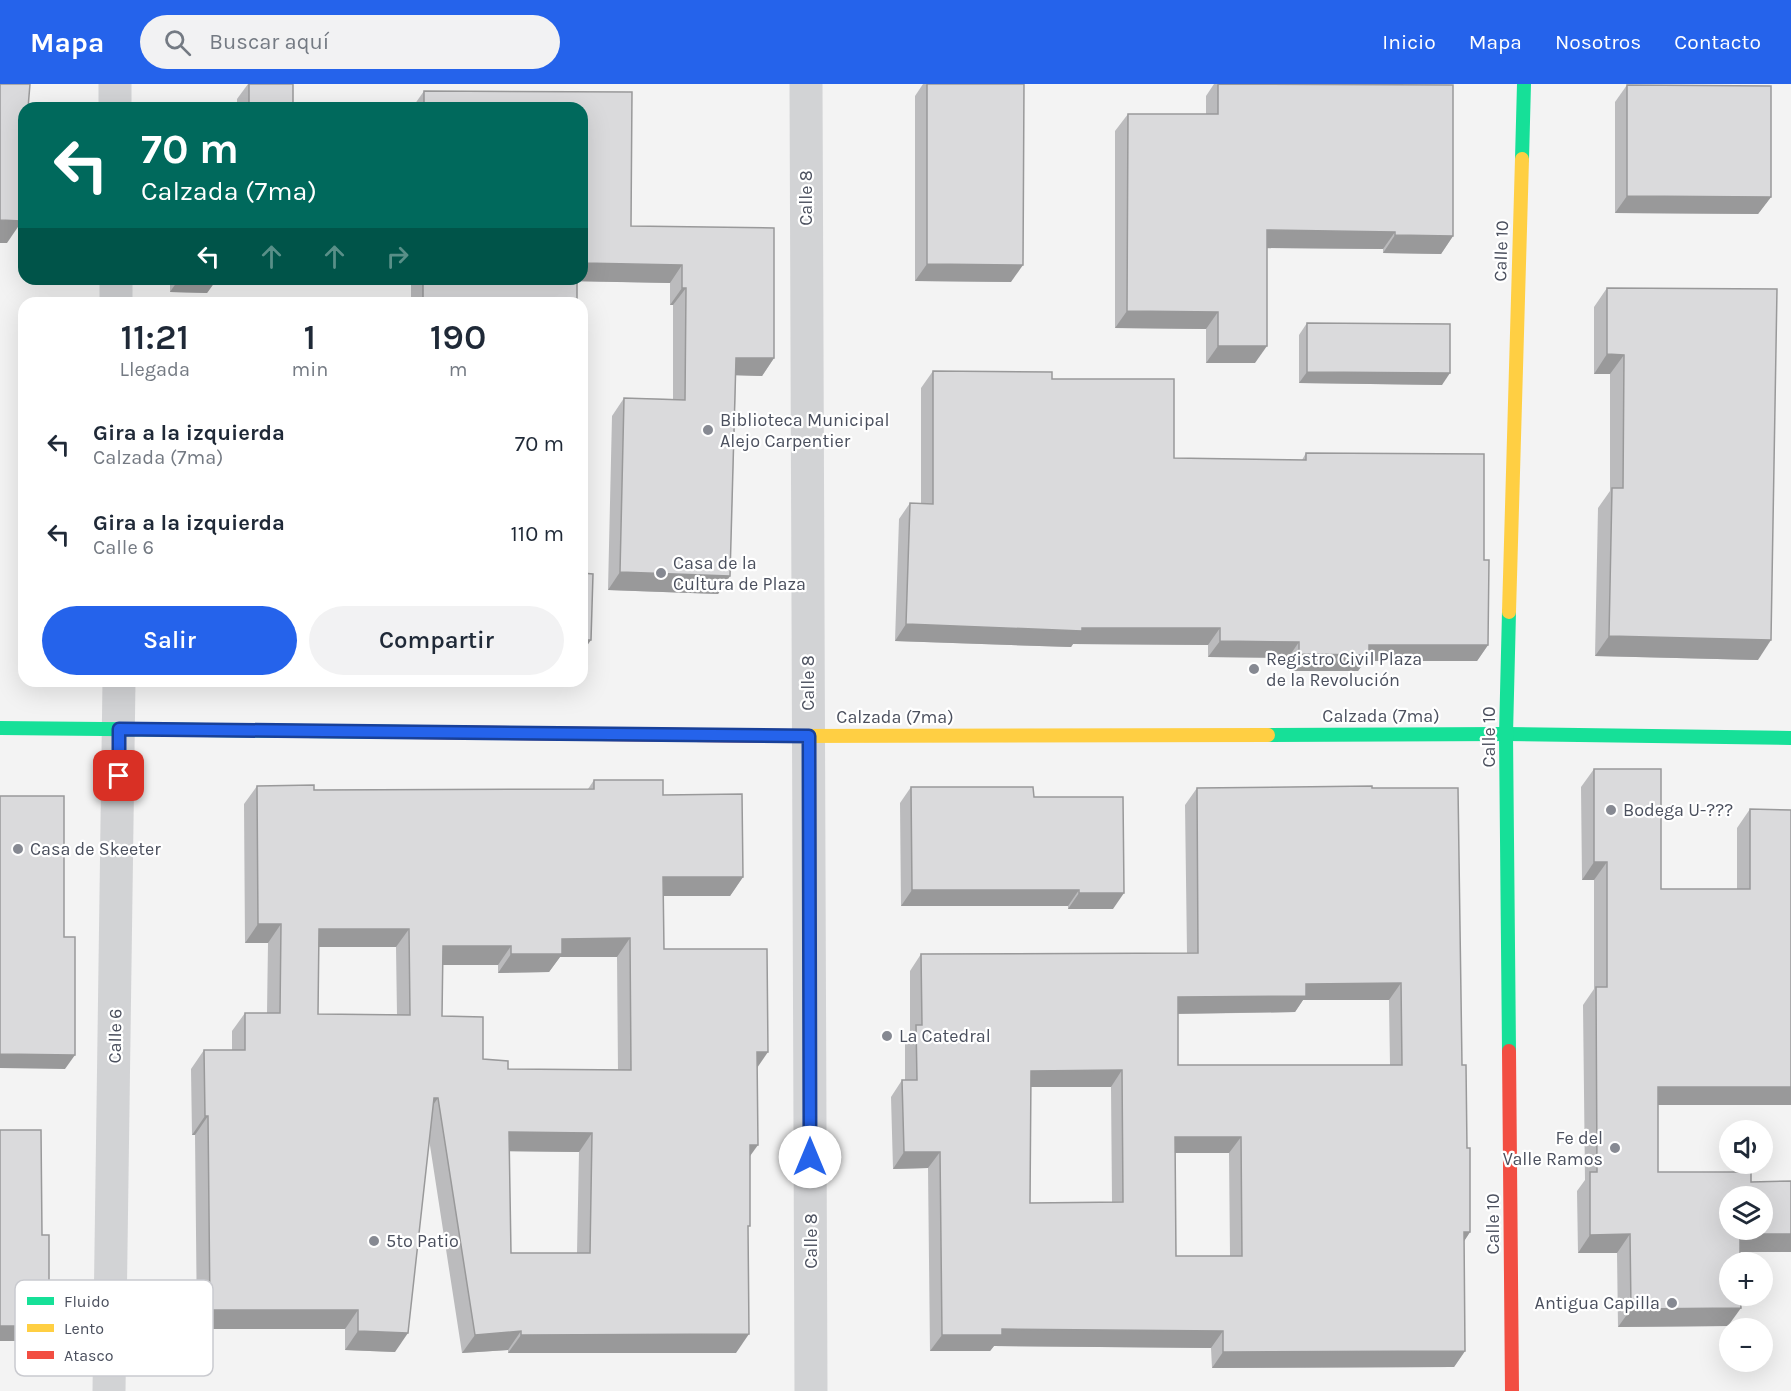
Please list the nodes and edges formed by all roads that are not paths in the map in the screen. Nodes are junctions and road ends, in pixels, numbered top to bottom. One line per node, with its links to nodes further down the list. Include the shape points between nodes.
1 (115, 84): 4 (street)
2 (806, 84): 9 (street, Calle 8)
3 (1524, 84): 8 (main road, Calle 10)
4 (115, 102)
5 (119, 687): 7 (street, Calle 6)
6 (0, 728): 7 (main road, Calzada (7ma))
7 (119, 729): 9 (main road, Calzada (7ma)); 11 (street, Calle 6)
8 (1506, 734): 9 (main road, Calzada (7ma)); 10 (main road, Calzada (7ma)); 15 (main road, Calle 10)
9 (809, 736): 14 (street, Calle 8)
10 (1791, 738)
11 (111, 1280)
12 (109, 1376): 13 (street, Calle 6)
13 (109, 1391)
14 (811, 1391)
15 (1512, 1391)

